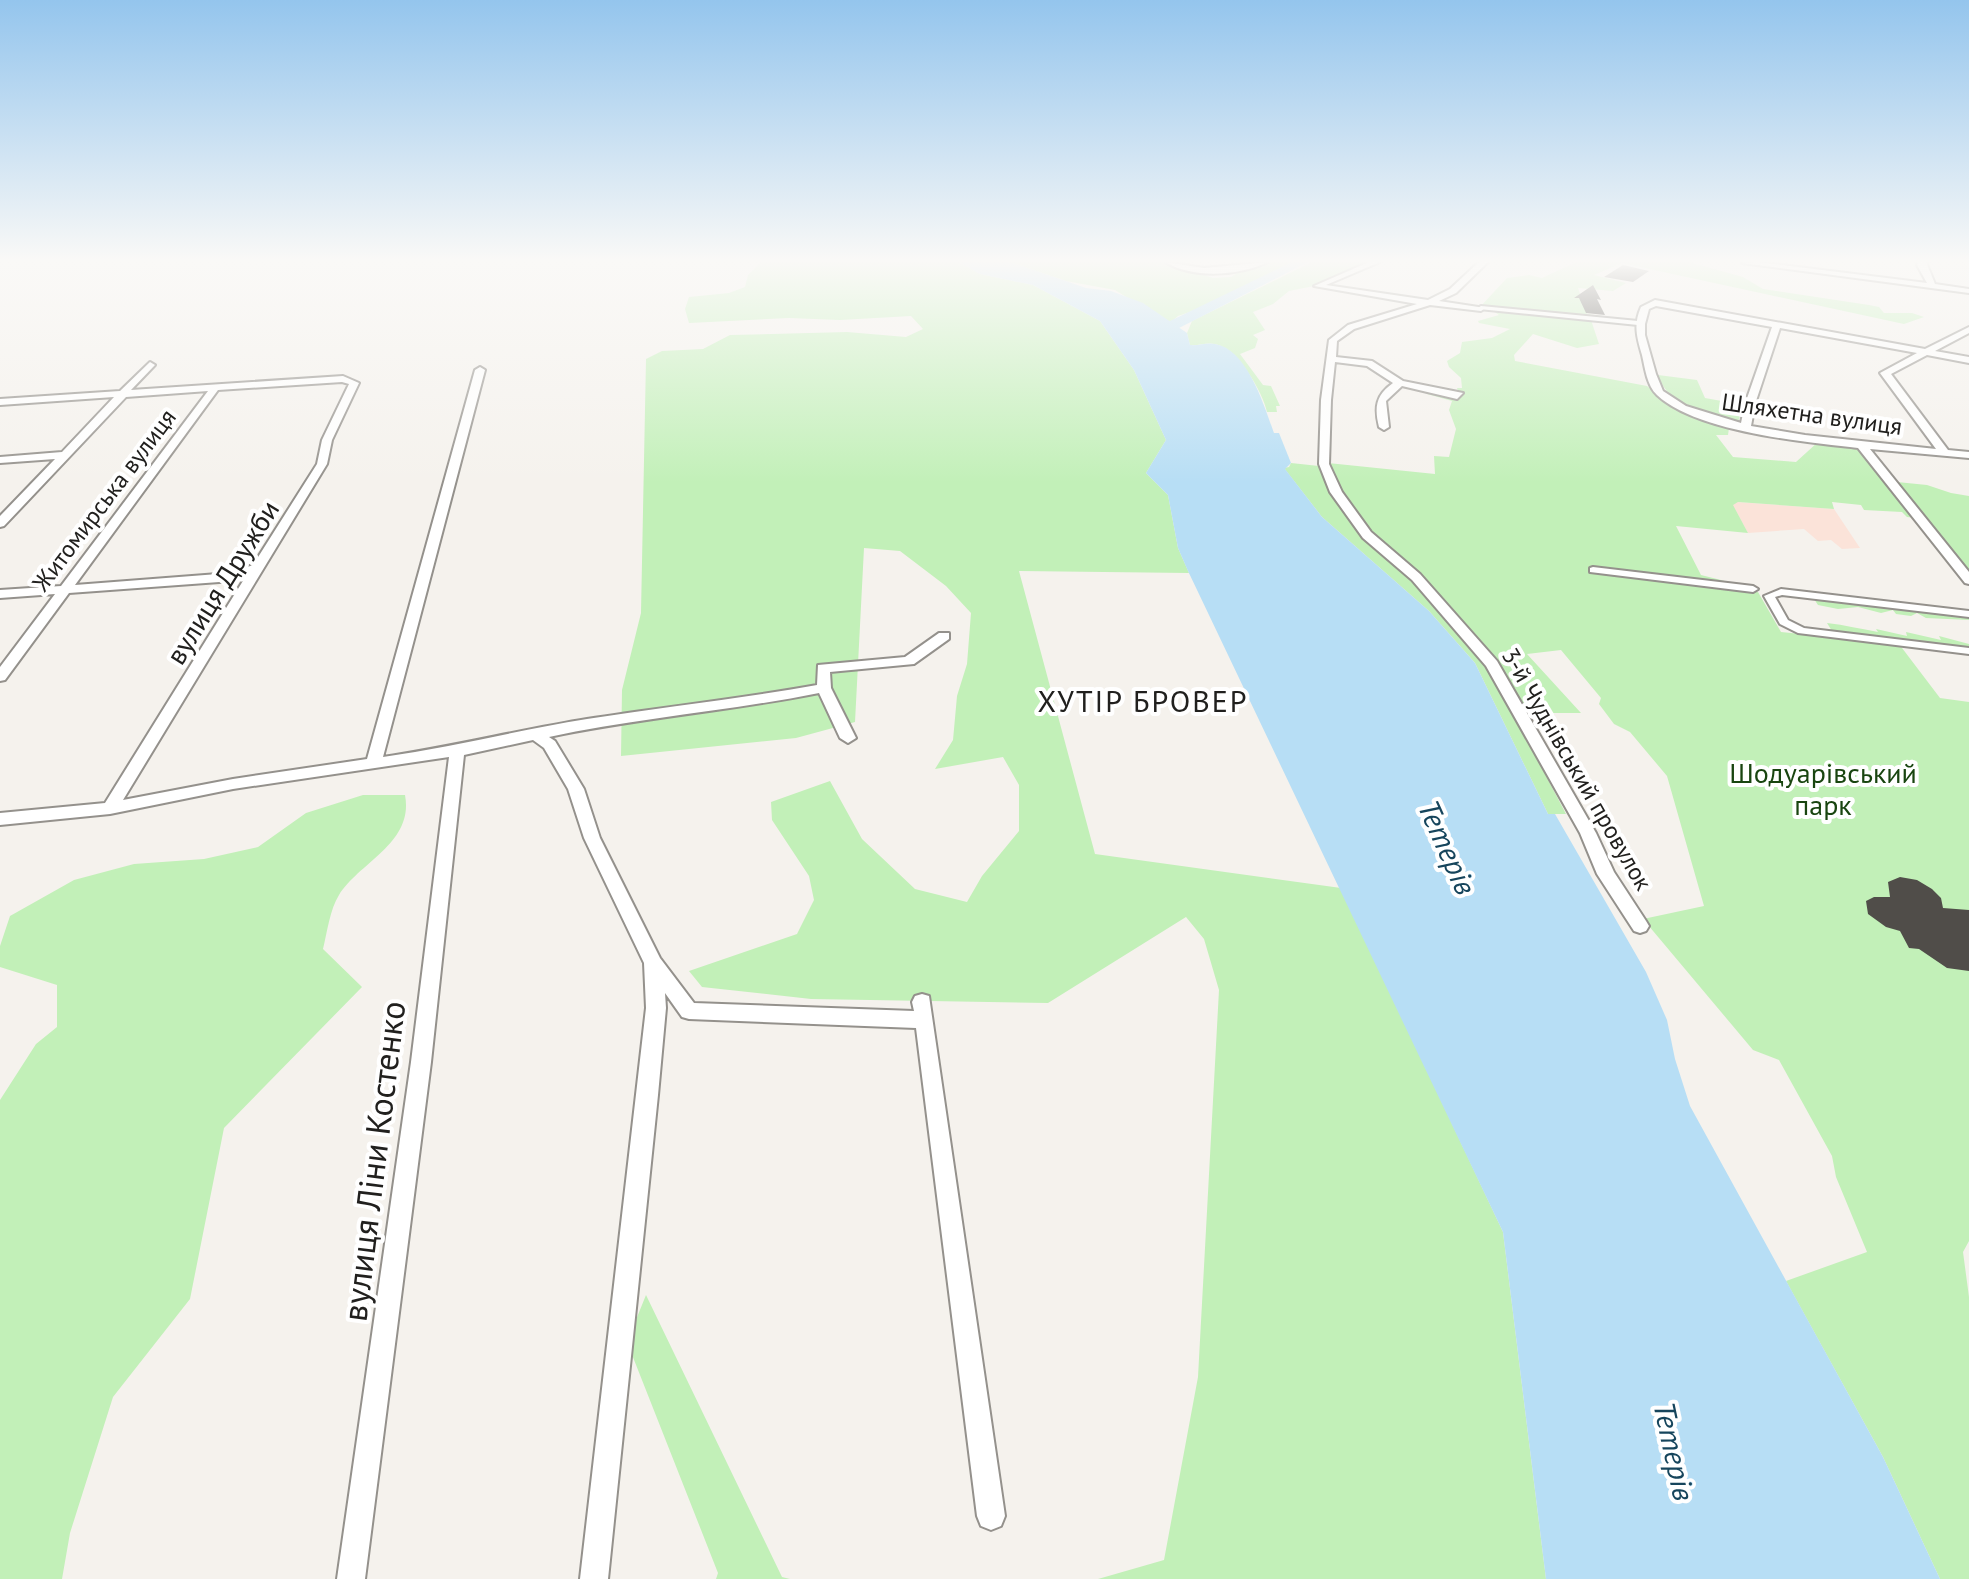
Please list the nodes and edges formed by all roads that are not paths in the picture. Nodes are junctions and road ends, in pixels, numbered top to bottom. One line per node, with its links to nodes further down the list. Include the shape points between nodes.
1 (1337, 336): 7 (street, 3-й Чуднівський провулок)
2 (1642, 336): 17 (street, Шляхетна вулиця, via 1657,390 1691,413)
3 (1773, 336): 17 (street)
4 (1835, 336): 6 (street)
5 (1957, 336): 6 (street)
6 (1924, 352): 8 (street); 19 (street, via 1885,375)
7 (1330, 359): 11 (street, via 1369,363); 41 (street, 3-й Чуднівський провулок, via 1324,464 1336,492 1367,535 1416,577 1492,664 1606,874)
8 (1969, 360)
9 (150, 365): 14 (street)
10 (480, 370): 38 (street)
11 (1400, 383): 13 (street); 16 (street, via 1378,403)
12 (215, 388): 14 (street); 24 (street, вулиця Дружби, via 343,379 354,383 327,440 322,464); 28 (street, Житомирська вулиця)
13 (1458, 393)
14 (126, 394): 15 (street); 20 (street)
15 (0, 402)
16 (1384, 427)
17 (1745, 429): 18 (street, Шляхетна вулиця)
18 (1860, 443): 19 (street, Шляхетна вулиця); 26 (street)
19 (1944, 452): 21 (street, Шляхетна вулиця)
20 (62, 455): 22 (street); 23 (street)
21 (1969, 455)
22 (0, 460)
23 (0, 523)
24 (260, 567): 28 (street, via 233,577); 39 (street, вулиця Дружби)
25 (1593, 570): 27 (street)
26 (1969, 580)
27 (1753, 589)
28 (65, 590): 29 (street); 33 (street, Житомирська вулиця)
29 (0, 594)
30 (1969, 614): 32 (street, via 1781,592 1769,596 1784,622 1802,631)
31 (944, 636): 34 (street, via 909,661 823,668)
32 (1969, 651)
33 (0, 677)
34 (824, 688): 35 (street); 36 (street)
35 (535, 734): 37 (street); 42 (street, via 550,745 576,789 592,838)
36 (848, 738)
37 (457, 751): 38 (street); 44 (street, вулиця Ліни Костенко)
38 (373, 764): 39 (street)
39 (110, 808): 40 (street)
40 (0, 819)
41 (1640, 926)
42 (653, 963): 43 (street, via 689,1011 923,1011); 45 (street, via 656,1008 650,1081)
43 (991, 1516)
44 (351, 1579)
45 (594, 1579)

